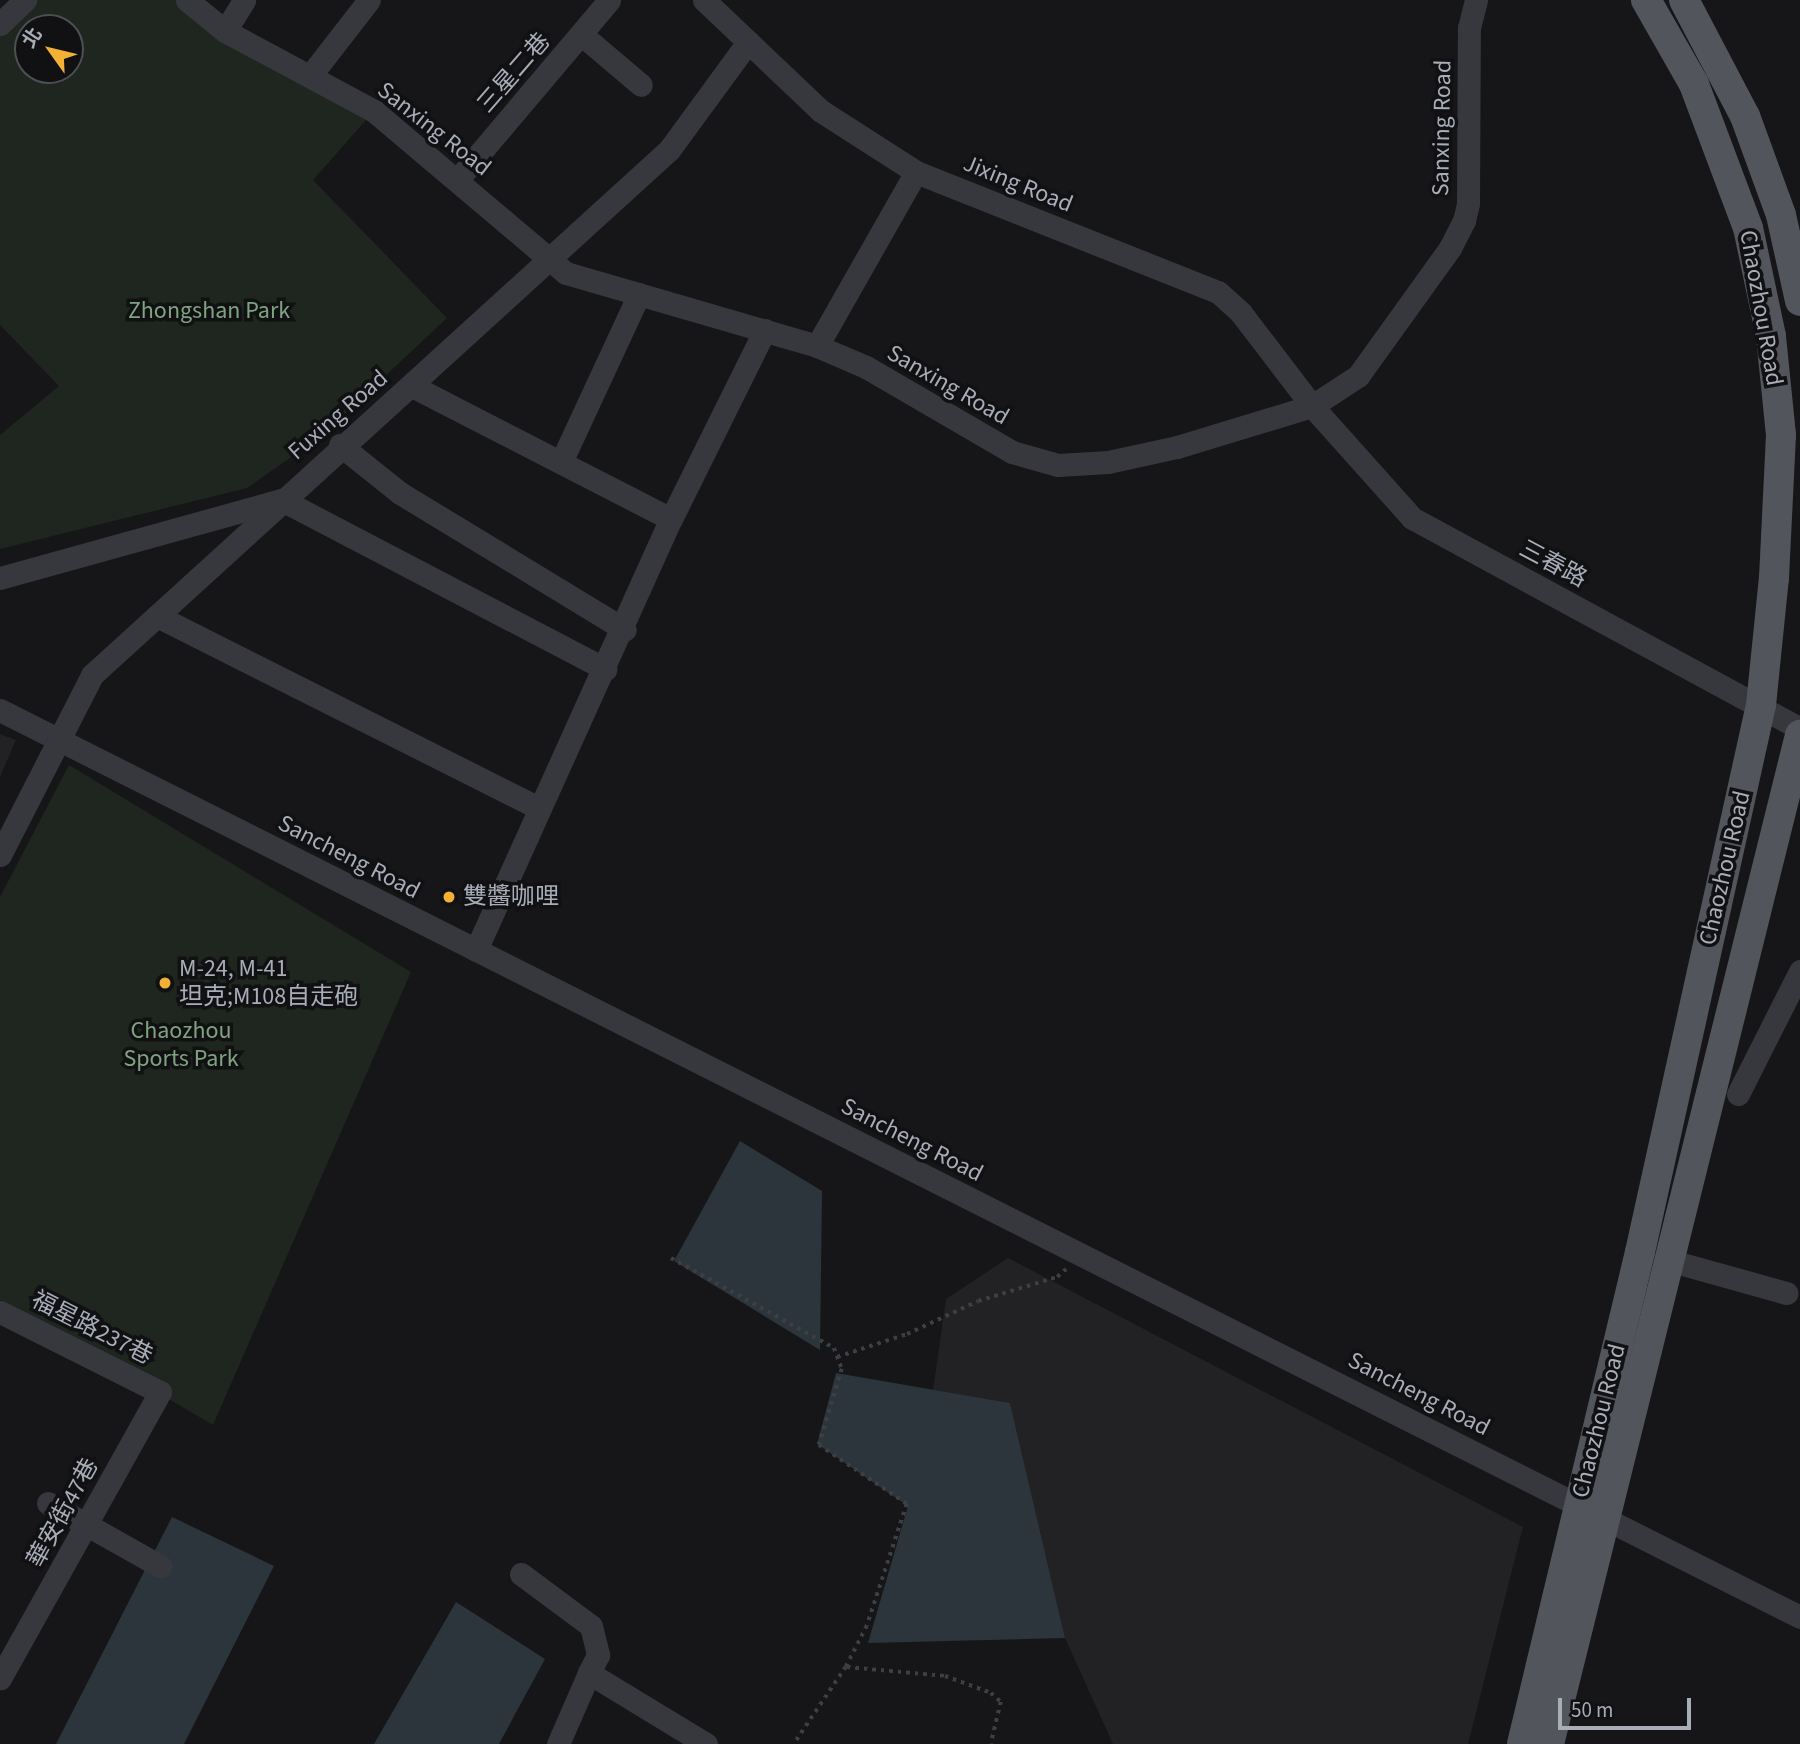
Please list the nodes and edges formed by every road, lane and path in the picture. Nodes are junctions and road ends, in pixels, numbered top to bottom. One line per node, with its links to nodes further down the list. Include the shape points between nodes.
1 (25, 0): 10 (street)
2 (187, 0): 11 (street, Sanxing Road)
3 (244, 0): 11 (street)
4 (369, 0): 14 (street)
5 (609, 0): 12 (street, 三星二巷)
6 (704, 0): 13 (street, Jixing Road)
7 (1476, 0): 24 (street, Sanxing Road, via 1469,28 1468,203 1464,221 1450,248 1358,376)
8 (1646, 0): 33 (main road, Chaozhou Road, via 1694,84 1714,132 1748,228 1771,336 1781,435 1774,578)
9 (1684, 0): 20 (main road, Chaozhou Road, via 1745,116 1781,215)
10 (0, 24)
11 (225, 31): 14 (street, Sanxing Road)
12 (582, 35): 15 (street); 17 (street, 三星二巷)
13 (748, 42): 16 (street, Jixing Road, via 821,111); 18 (street, Fuxing Road, via 669,150)
14 (310, 76): 17 (street, Sanxing Road, via 374,111)
15 (641, 85)
16 (916, 172): 22 (street); 24 (street, Jixing Road, via 1218,292 1241,313)
17 (458, 179): 18 (street, Sanxing Road)
18 (551, 261): 19 (street, Sanxing Road, via 566,273); 23 (street, Fuxing Road)
19 (639, 294): 21 (street, Sanxing Road, via 710,318); 26 (street)
20 (1800, 301)
21 (765, 330): 22 (street, Sanxing Road); 28 (street)
22 (817, 346): 24 (street, Sanxing Road, via 866,367 1012,452 1058,465 1108,462 1177,447)
23 (412, 386): 25 (street, Fuxing Road); 26 (street)
24 (1312, 406): 33 (street, 三春路, via 1412,518)
25 (340, 445): 27 (street, Fuxing Road); 31 (street, via 400,493)
26 (562, 460): 28 (street)
27 (282, 500): 29 (street); 30 (street, Fuxing Road); 32 (street)
28 (671, 519): 31 (street)
29 (0, 578)
30 (157, 616): 37 (street, Fuxing Road, via 92,674); 38 (street)
31 (625, 630): 32 (street)
32 (605, 669): 38 (street)
33 (1761, 705): 35 (street, 三春路); 51 (main road, Chaozhou Road)
34 (0, 710): 37 (street, Sancheng Road)
35 (1800, 729)
36 (1800, 736): 45 (main road, Chaozhou Road)
37 (59, 740): 39 (street, Fuxing Road); 40 (street, Sancheng Road)
38 (539, 808): 40 (street)
39 (0, 855)
40 (476, 950): 43 (street, Sancheng Road)
41 (1800, 971): 42 (street)
42 (1738, 1094)
43 (1083, 1254): 48 (path, via 1057,1278 978,1301 907,1334); 51 (street, Sancheng Road)
44 (671, 1258): 48 (path, via 834,1348)
45 (1668, 1260): 46 (street); 51 (main road, Chaozhou Road)
46 (1786, 1293)
47 (0, 1312): 49 (street, 福星路237巷)
48 (837, 1357): 57 (path, via 842,1369 820,1445 907,1504 867,1626)
49 (160, 1392): 52 (street, 華安街47巷)
50 (48, 1503): 52 (street)
51 (1592, 1510): 55 (street, Sancheng Road); 63 (main road, Chaozhou Road); 64 (main road, Chaozhou Road)
52 (87, 1525): 53 (street); 56 (street, 華安街47巷)
53 (160, 1566)
54 (521, 1574): 58 (street, via 591,1626 598,1655)
55 (1800, 1617)
56 (4, 1664)
57 (846, 1667): 61 (path); 62 (path, via 945,1676 991,1693 1001,1702)
58 (589, 1673): 59 (street); 60 (street)
59 (558, 1744)
60 (706, 1744)
61 (794, 1744)
62 (991, 1744)
63 (1522, 1744)
64 (1549, 1744)

